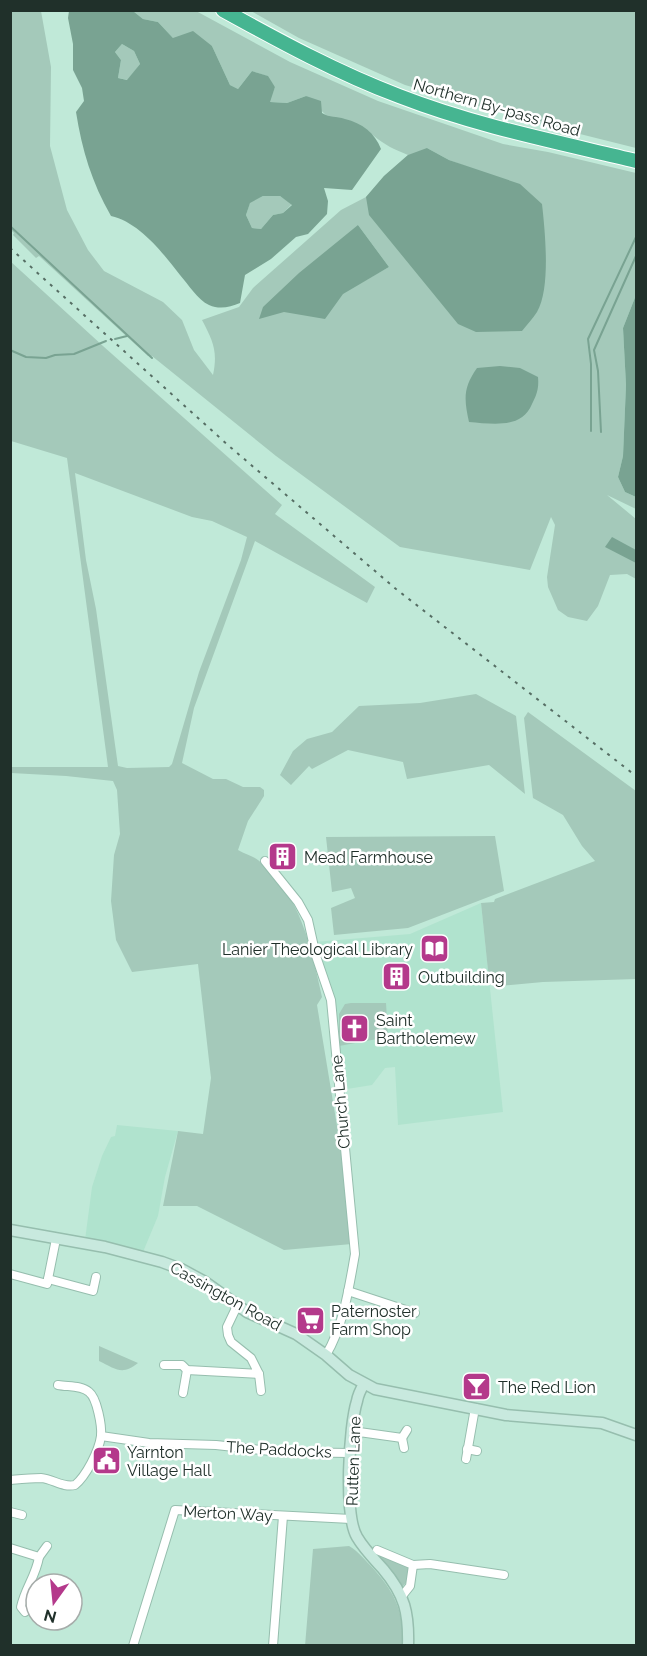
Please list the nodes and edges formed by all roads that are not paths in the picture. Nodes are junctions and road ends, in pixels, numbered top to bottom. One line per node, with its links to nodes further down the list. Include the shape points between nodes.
1 (223, 10): 2 (highway, Northern By-pass Road, via 293,49 400,97 463,118)
2 (636, 161)
3 (265, 861): 9 (street, Church Lane, via 308,920 331,1000 355,1254)
4 (10, 1230): 5 (street, Cassington Road)
5 (56, 1239): 8 (street); 10 (street, Cassington Road, via 172,1265 205,1282)
6 (10, 1274): 8 (street, via 47,1284)
7 (96, 1277): 8 (street, via 93,1291)
8 (48, 1279)
9 (348, 1291): 11 (street); 12 (street, Church Lane)
10 (237, 1306): 12 (street, Cassington Road, via 296,1334); 15 (street, via 227,1327 228,1335 251,1358)
11 (415, 1313)
12 (326, 1355): 16 (street, Cassington Road)
13 (164, 1365): 14 (street, via 182,1365)
14 (187, 1370): 15 (street); 19 (street)
15 (259, 1374): 18 (street)
16 (364, 1384): 20 (street, Cassington Road); 22 (street, Rutten Lane)
17 (62, 1388): 23 (street, via 81,1387 94,1398)
18 (261, 1391)
19 (183, 1393)
20 (475, 1408): 24 (street, Cassington Road, via 534,1418 602,1423); 27 (street)
21 (407, 1430): 25 (street)
22 (352, 1431): 25 (street); 29 (street, Rutten Lane)
23 (101, 1436): 29 (street, The Paddocks, via 280,1452); 31 (street, via 75,1485 64,1486 40,1478)
24 (636, 1436)
25 (402, 1438): 26 (street)
26 (404, 1448)
27 (467, 1449): 28 (street); 30 (street)
28 (477, 1451)
29 (350, 1453): 35 (street, Rutten Lane)
30 (466, 1459)
31 (10, 1480)
32 (10, 1512): 33 (street)
33 (22, 1515)
34 (284, 1516): 35 (street, Merton Way); 46 (street, Merton Way, via 175,1510); 47 (street)
35 (351, 1519): 44 (street, Rutten Lane, via 356,1536)
36 (47, 1546): 39 (street)
37 (10, 1548): 39 (street)
38 (377, 1550): 40 (street)
39 (39, 1557): 41 (street)
40 (413, 1565): 42 (street); 44 (street, via 410,1586)
41 (35, 1572)
42 (504, 1575)
43 (24, 1595): 45 (street)
44 (402, 1596): 48 (street, Rutten Lane, via 408,1616)
45 (24, 1611)
46 (133, 1646)
47 (273, 1646)
48 (408, 1646)

